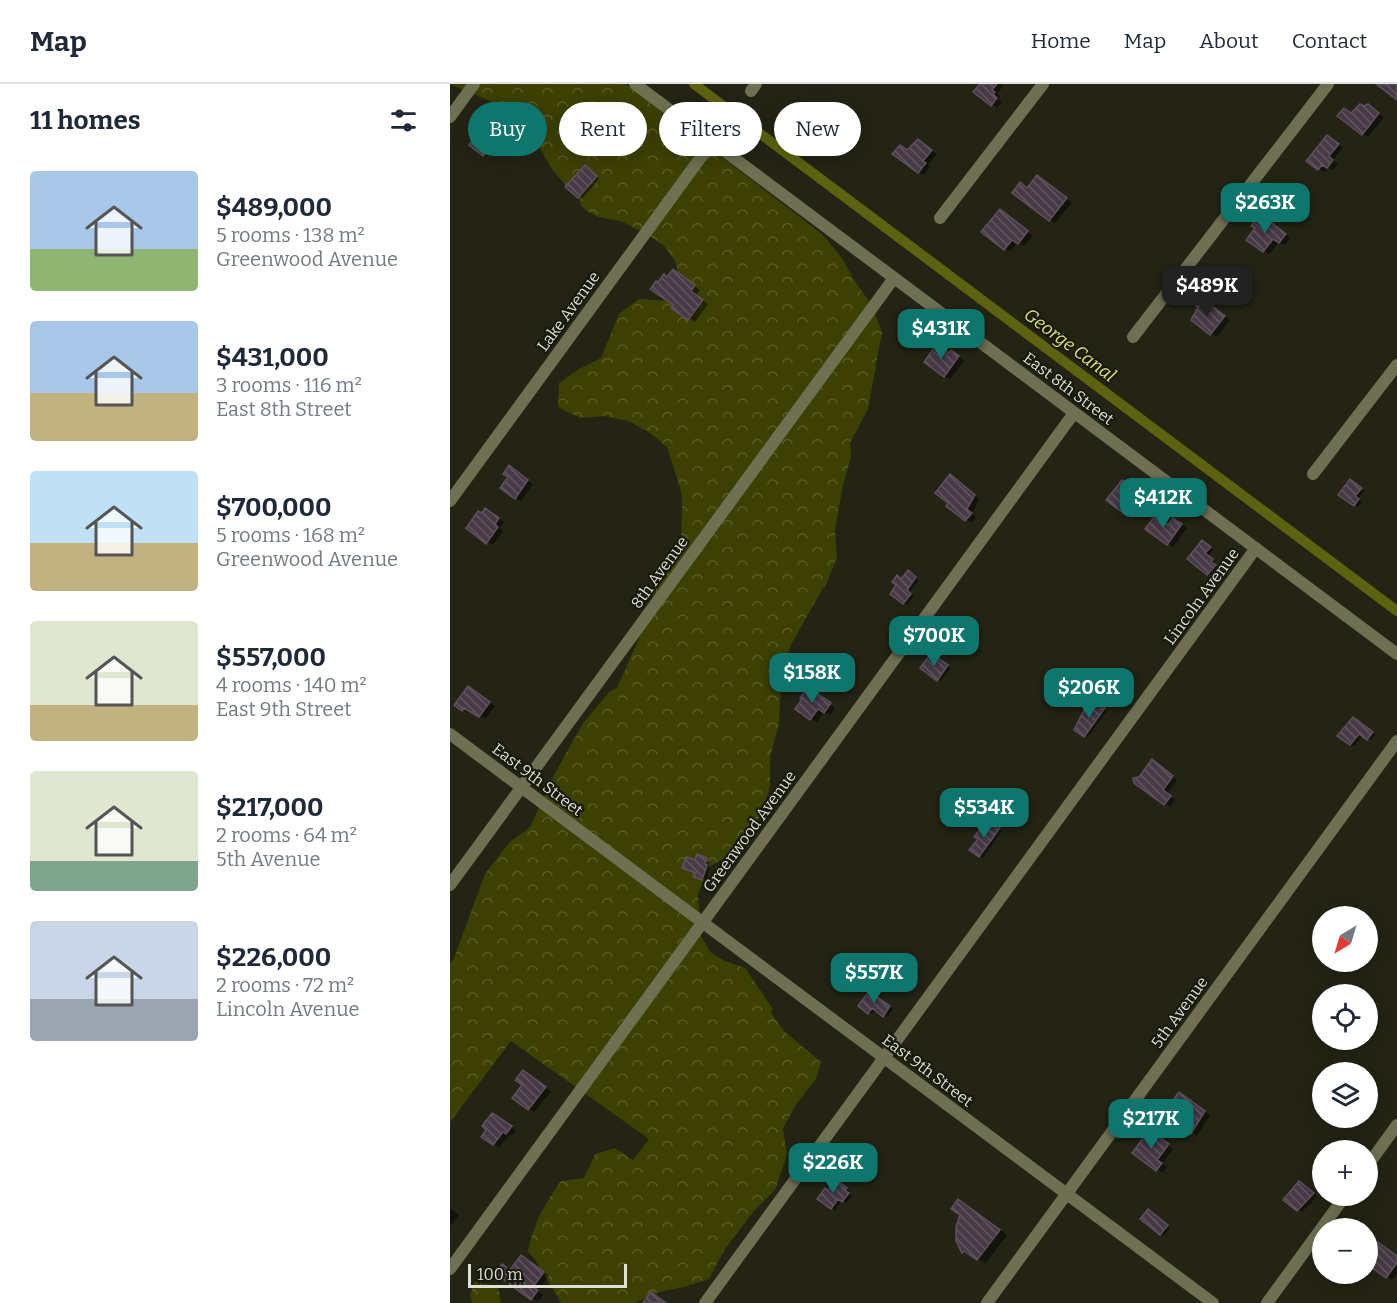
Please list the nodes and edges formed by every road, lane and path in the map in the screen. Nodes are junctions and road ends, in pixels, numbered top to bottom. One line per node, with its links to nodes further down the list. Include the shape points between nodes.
1 (474, 84): 6 (street)
2 (635, 84): 5 (street, East 8th Street)
3 (1043, 84): 9 (street)
4 (1328, 84): 11 (street)
5 (659, 102)
6 (450, 117)
7 (702, 156): 15 (street, Lake Avenue)
8 (731, 156): 10 (street, East 8th Street)
9 (940, 218)
10 (894, 278): 13 (street, East 8th Street); 20 (street, 8th Avenue)
11 (1133, 337)
12 (1397, 365): 14 (street)
13 (1074, 413): 16 (street, East 8th Street); 22 (street, Greenwood Avenue)
14 (1313, 474)
15 (450, 501)
16 (1256, 548): 17 (street, East 8th Street); 23 (street, Lincoln Avenue)
17 (1397, 654)
18 (450, 734): 20 (street, East 9th Street)
19 (1397, 741): 26 (street, 5th Avenue)
20 (522, 787): 21 (street, 8th Avenue); 22 (street, East 9th Street)
21 (450, 885)
22 (703, 923): 23 (street, East 9th Street); 28 (street, Greenwood Avenue)
23 (885, 1058): 26 (street, East 9th Street); 29 (street, Lincoln Avenue)
24 (1397, 1125): 25 (street)
25 (1378, 1151)
26 (1066, 1194): 30 (street, 5th Avenue); 31 (street, East 9th Street)
27 (1339, 1206): 32 (street)
28 (450, 1269)
29 (705, 1303)
30 (987, 1303)
31 (1213, 1303)
32 (1267, 1303)

